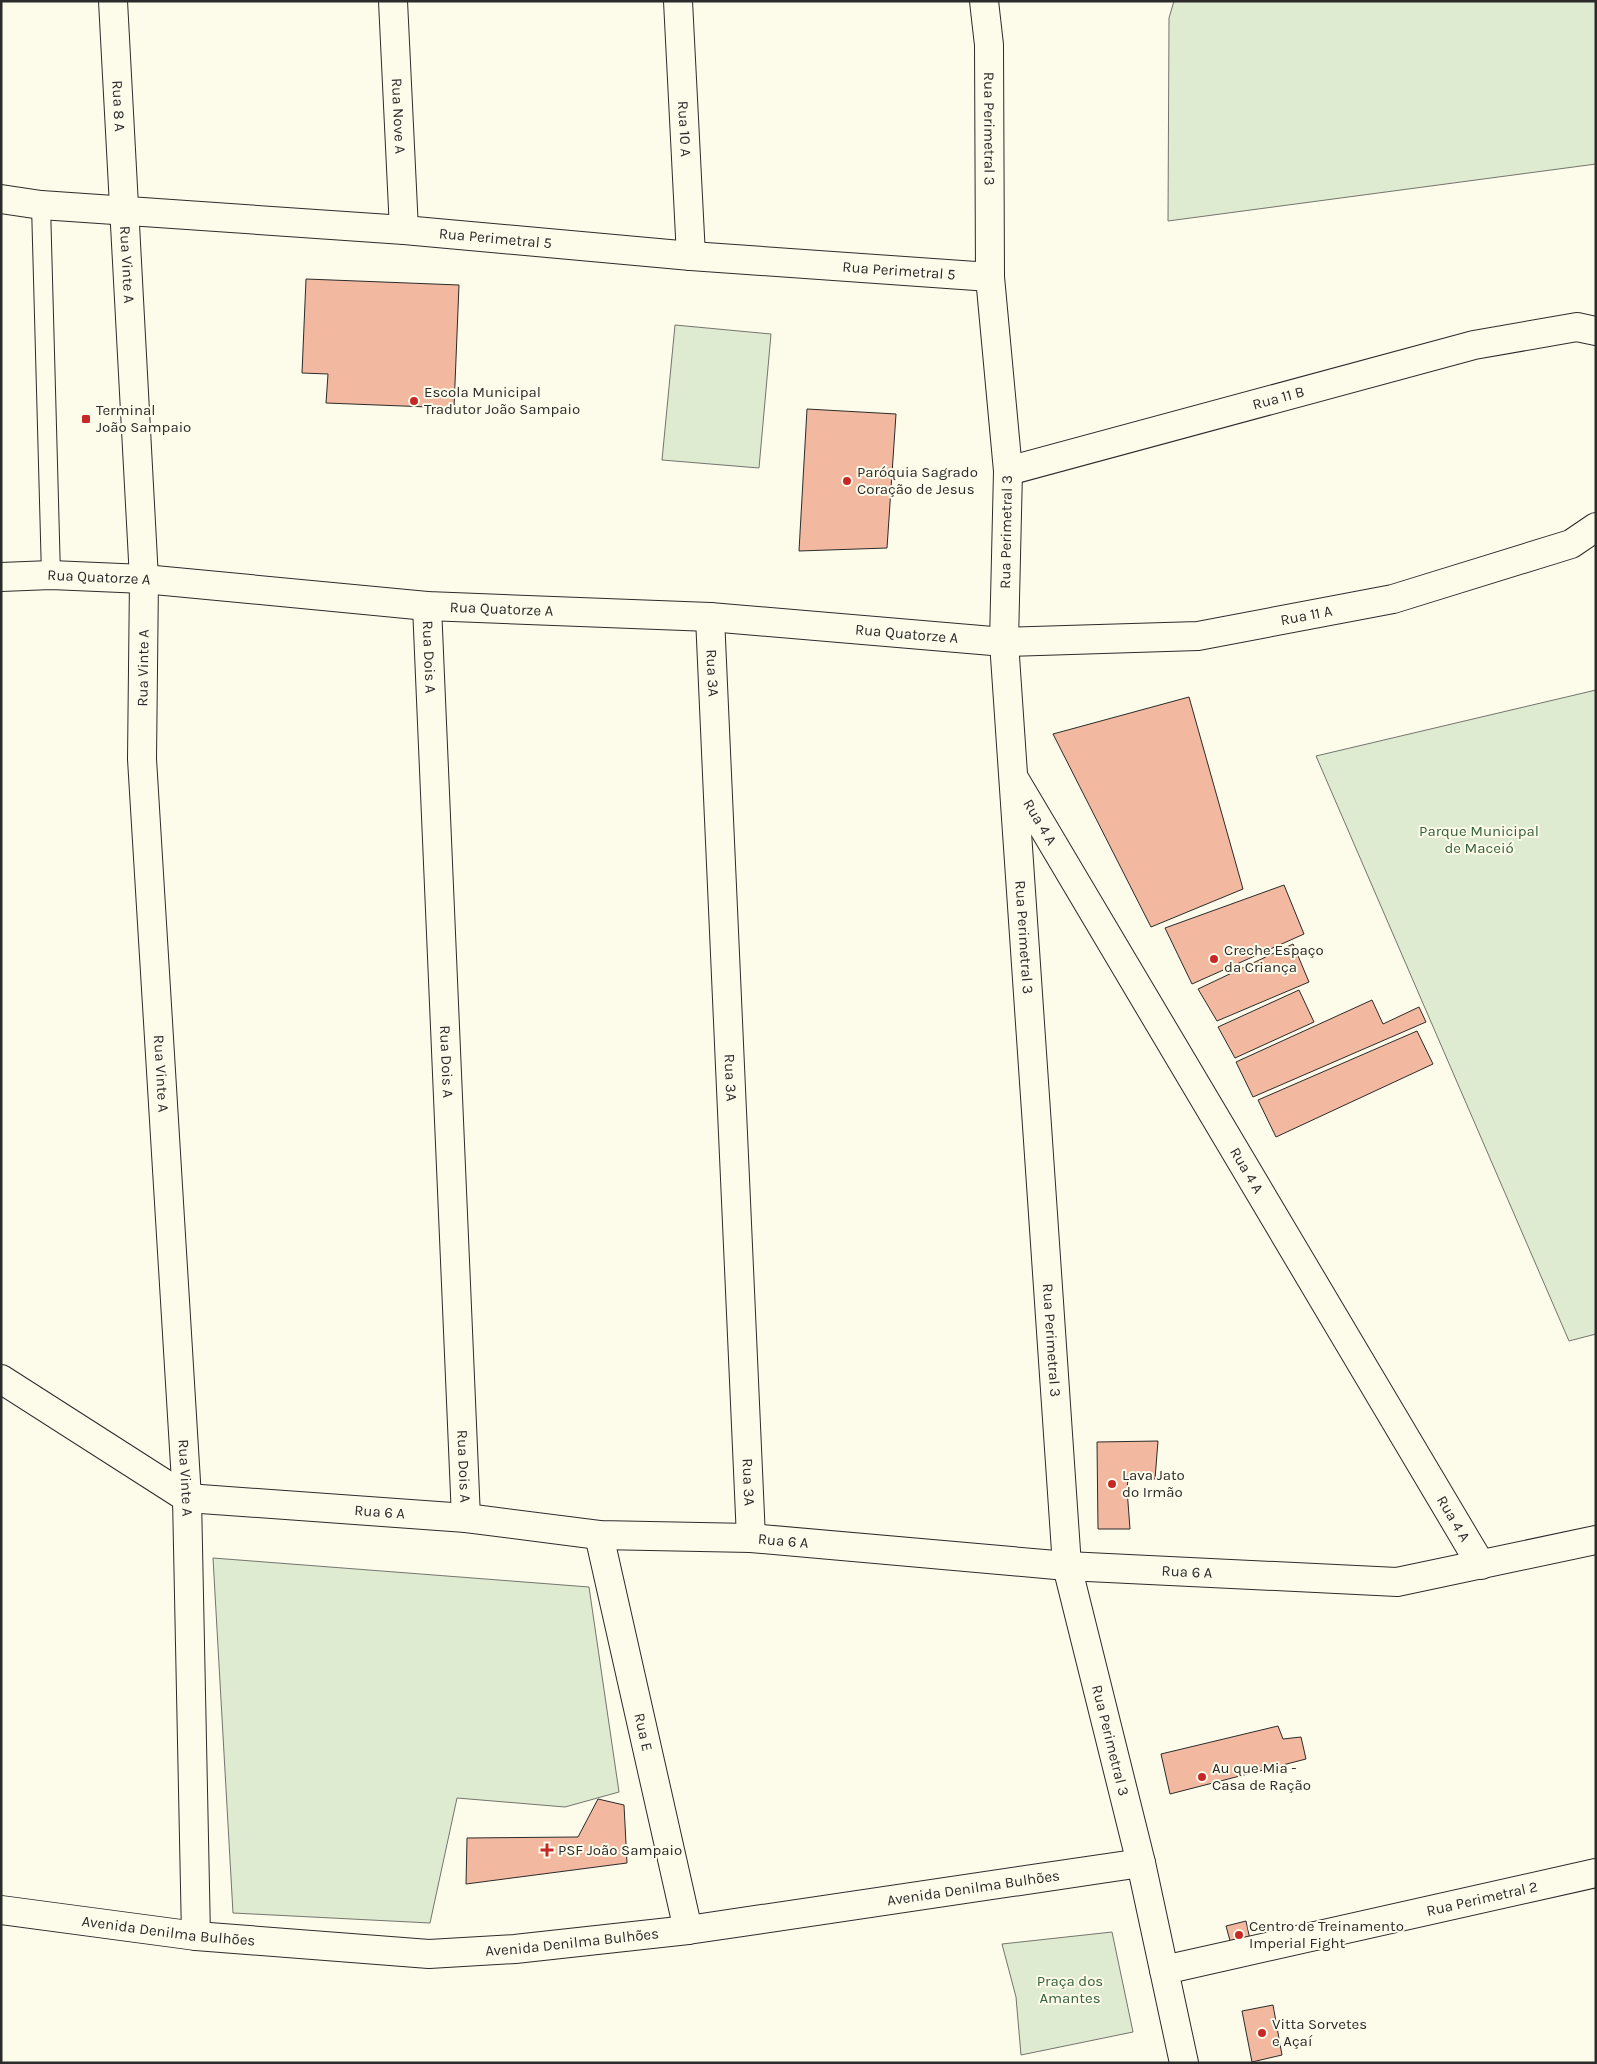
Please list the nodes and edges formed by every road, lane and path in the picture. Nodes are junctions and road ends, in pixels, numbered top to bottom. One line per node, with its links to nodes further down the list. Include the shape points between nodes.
1 (113, 1): 7 (street, Rua 8 A)
2 (392, 1): 8 (street, Rua Nove A)
3 (678, 1): 9 (street, Rua 10 A)
4 (984, 1): 10 (street, Rua Perimetral 3, via 989,45)
5 (1, 199): 6 (street, Rua Perimetral 5)
6 (41, 205): 7 (street, Rua Perimetral 5); 14 (lane)
7 (126, 210): 8 (street, Rua Perimetral 5); 16 (street, Rua Vinte A)
8 (404, 230): 9 (street, Rua Perimetral 5)
9 (691, 256): 10 (street, Rua Perimetral 5)
10 (990, 277): 12 (street, Rua Perimetral 3)
11 (1596, 331): 12 (street, Rua 11 B, via 1577,327 1474,346)
12 (1008, 471): 19 (street, Rua Perimetral 3)
13 (1596, 527): 19 (street, Rua 11 A, via 1570,544 1393,598 1198,636)
14 (51, 575): 15 (street, Rua Quatorze A); 16 (street, Rua Quatorze A)
15 (1, 576)
16 (144, 579): 17 (street, Rua Quatorze A); 22 (street, Rua Vinte A, via 142,759)
17 (427, 606): 18 (street, Rua Quatorze A); 23 (street, Rua Dois A)
18 (710, 618): 19 (street, Rua Quatorze A); 25 (street, Rua 3A)
19 (1004, 642): 20 (street, Rua Perimetral 3)
20 (1012, 775): 27 (street, Rua 4 A); 28 (street, Rua Perimetral 3)
21 (1, 1379): 22 (street, Rua 6 A)
22 (187, 1498): 23 (street, Rua 6 A); 33 (street, Rua Vinte A)
23 (466, 1518): 24 (street, Rua 6 A)
24 (599, 1535): 25 (street, Rua 6 A); 32 (street, Rua E)
25 (751, 1538): 28 (street, Rua 6 A)
26 (1596, 1540): 27 (street, Rua 6 A)
27 (1481, 1565): 28 (street, Rua 6 A, via 1397,1582)
28 (1067, 1566): 29 (street, Rua Perimetral 3)
29 (1141, 1863): 32 (street, Avenida Denilma Bulhões); 34 (street, Rua Perimetral 3)
30 (1596, 1873): 34 (street, Rua Perimetral 2)
31 (1, 1910): 33 (street, Avenida Denilma Bulhões)
32 (688, 1930): 33 (street, Avenida Denilma Bulhões, via 515,1949 429,1954)
33 (196, 1936)
34 (1164, 1970): 35 (street, Rua Perimetral 3)
35 (1184, 2063)

